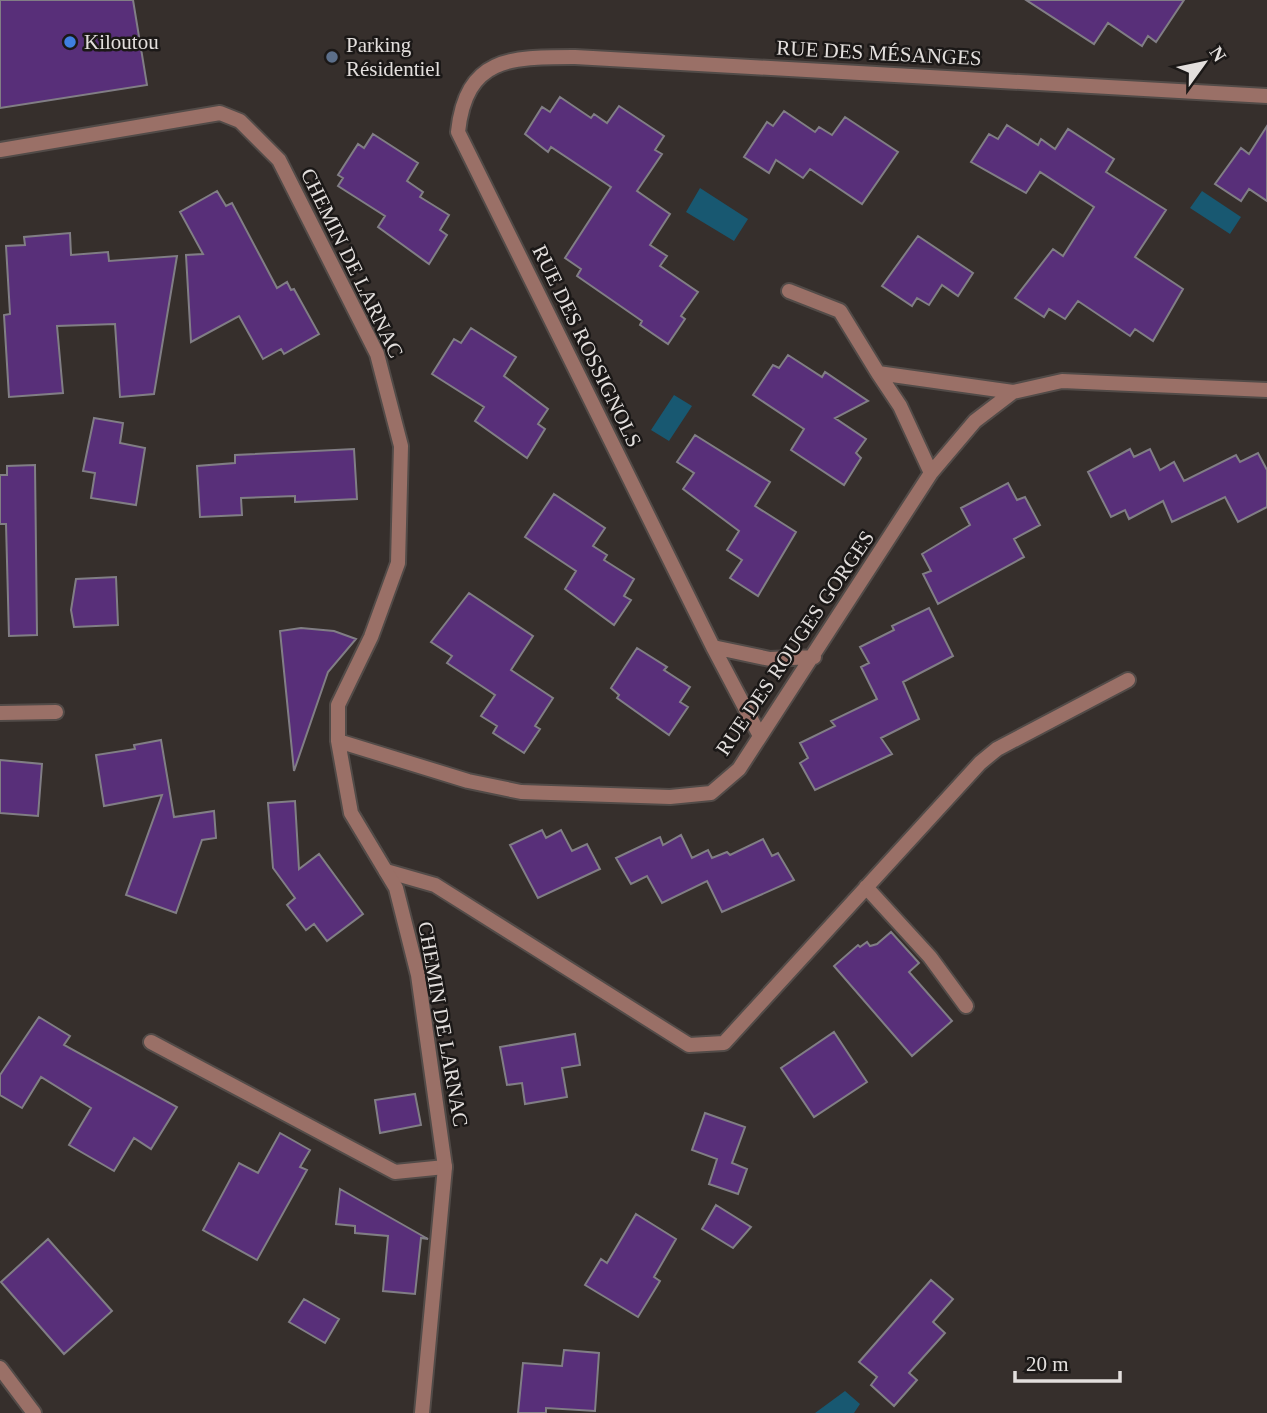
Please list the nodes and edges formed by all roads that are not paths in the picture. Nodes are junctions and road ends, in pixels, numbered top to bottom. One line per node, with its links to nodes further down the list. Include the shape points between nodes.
1 (489, 66): 2 (street, RUE DES MÉSANGES, via 524,57 575,57); 9 (street, RUE DES ROSSIGNOLS, via 471,84 460,109 458,132)
2 (1267, 96)
3 (0, 150): 15 (street, CHEMIN DE LARNAC, via 220,113 240,121 279,160 377,354 401,446 398,563 372,637 338,705)
4 (789, 291): 5 (street, via 840,311)
5 (878, 373): 7 (street, RUE DES ROUGES GORGES); 8 (street, via 900,406)
6 (1267, 390): 7 (street, RUE DES ROUGES GORGES, via 1062,382)
7 (1013, 392): 8 (street, RUE DES ROUGES GORGES, via 975,421)
8 (931, 473): 10 (street, RUE DES ROUGES GORGES)
9 (713, 647): 10 (street, via 769,659); 14 (street, RUE DES ROSSIGNOLS)
10 (814, 656): 14 (street, RUE DES ROUGES GORGES)
11 (1128, 680): 17 (street, via 997,749)
12 (56, 712): 13 (street)
13 (0, 713)
14 (761, 736): 15 (street, RUE DES ROUGES GORGES, via 739,769 711,793 670,797 521,792 468,781)
15 (338, 741): 16 (street, CHEMIN DE LARNAC, via 351,813)
16 (386, 871): 17 (street, via 435,885 689,1045 705,1046 724,1043); 20 (street, CHEMIN DE LARNAC, via 396,888 418,975)
17 (866, 887): 18 (street, via 930,957)
18 (966, 1006)
19 (151, 1042): 20 (street, via 395,1172)
20 (445, 1167): 23 (street, CHEMIN DE LARNAC)
21 (0, 1368): 22 (street)
22 (34, 1413)
23 (422, 1413)

